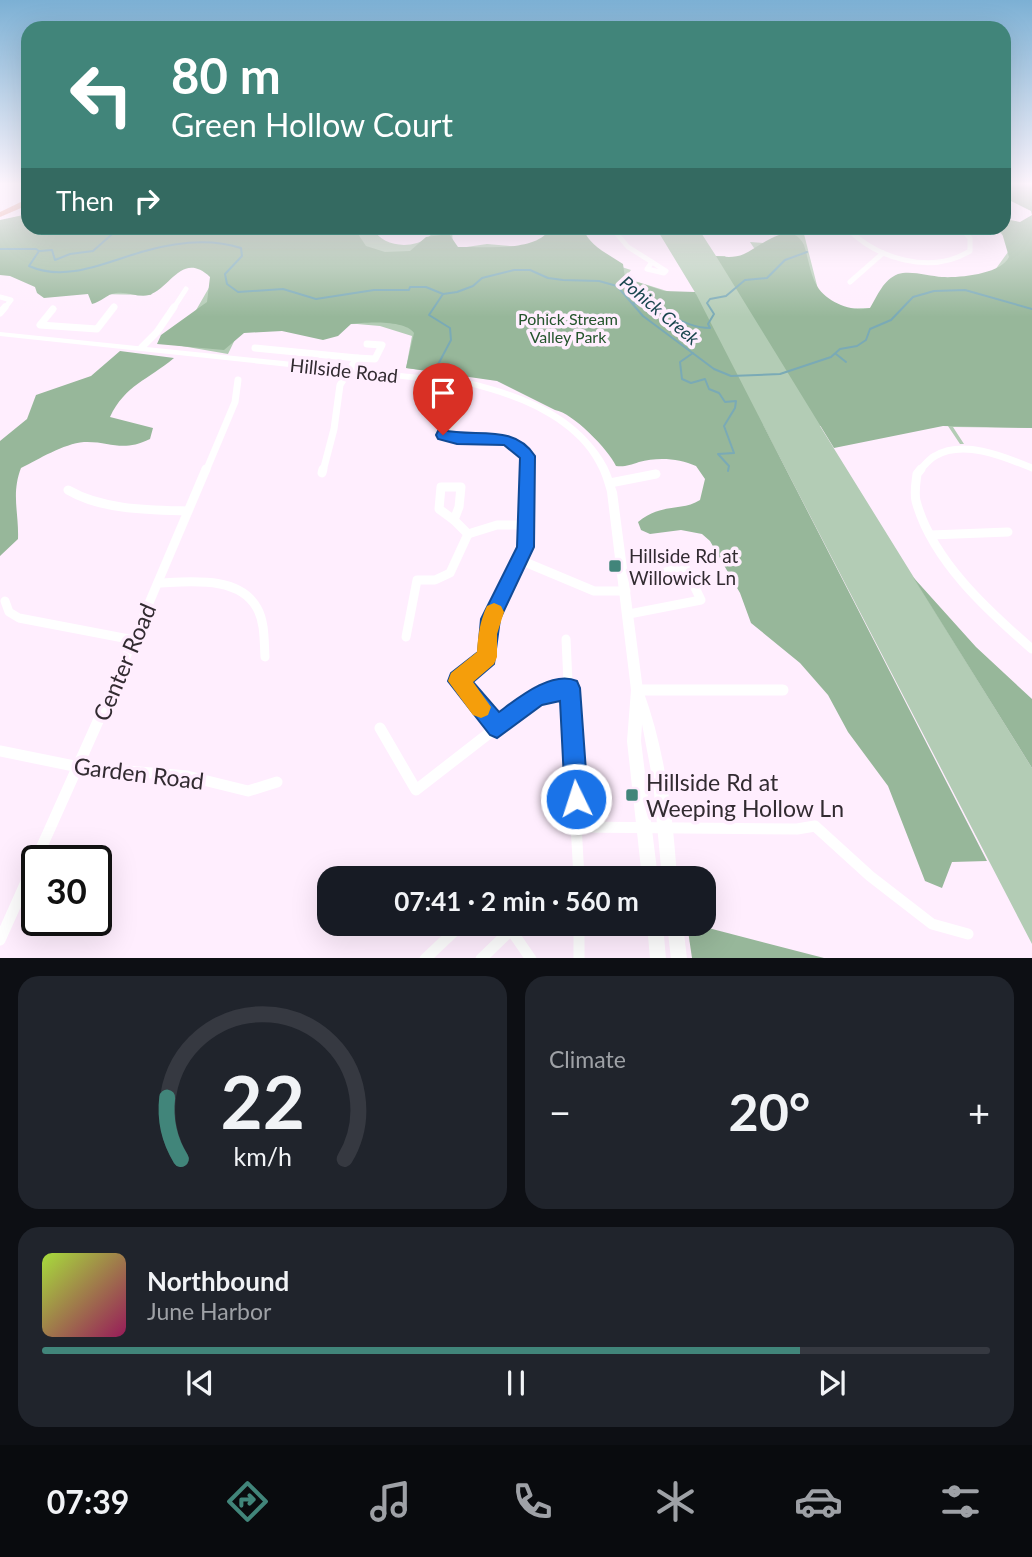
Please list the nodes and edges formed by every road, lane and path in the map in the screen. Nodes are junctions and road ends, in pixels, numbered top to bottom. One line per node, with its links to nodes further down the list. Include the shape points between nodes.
1 (616, 235): 5 (street)
2 (854, 235): 4 (street)
3 (967, 235): 4 (street, via 972,247 957,259 923,262)
4 (883, 253): 6 (street)
5 (653, 261)
6 (850, 282)
7 (186, 289): 16 (street)
8 (0, 298): 11 (street, via 10,300)
9 (114, 307): 12 (street, via 97,329)
10 (54, 309): 12 (street, via 40,324)
11 (0, 313)
12 (77, 328): 14 (street)
13 (0, 334): 14 (street, Hillside Road)
14 (65, 340): 16 (street, Hillside Road)
15 (367, 344): 18 (street, via 382,345 375,359)
16 (142, 347): 19 (street, Hillside Road)
17 (255, 348): 18 (street)
18 (357, 358): 19 (street)
19 (349, 370): 23 (street, via 338,394); 25 (street, Hillside Road, via 468,383 524,399 580,438)
20 (238, 380): 27 (street, Center Road, via 235,402)
21 (466, 407): 29 (street, via 443,435 507,439 528,456)
22 (1032, 468): 32 (street, via 996,455 961,450 936,455 922,464 913,479 913,496)
23 (322, 472)
24 (656, 474): 25 (street)
25 (610, 483): 36 (street, Hillside Road)
26 (68, 490): 27 (street, via 83,498)
27 (187, 512): 35 (street, Center Road)
28 (454, 520): 31 (street)
29 (526, 524): 31 (street, via 497,525); 33 (street, via 526,547)
30 (1008, 533): 32 (street)
31 (468, 534): 39 (street, via 450,573 435,580 417,580)
32 (931, 535): 42 (street, via 978,598)
33 (520, 560): 36 (street, via 594,590); 47 (street, via 491,619 487,657 458,681)
34 (661, 574): 38 (street, via 684,565 701,600)
35 (158, 583): 41 (street, Center Road); 43 (street, via 219,583 242,593 253,602 261,622)
36 (626, 591): 38 (street, Hillside Road)
37 (5, 601): 41 (street, via 9,612 19,618)
38 (629, 614): 45 (street, Hillside Road)
39 (406, 637)
40 (566, 639): 44 (street)
41 (134, 640): 50 (street, Center Road)
42 (1032, 649)
43 (265, 657)
44 (569, 688): 47 (street, via 537,696); 52 (street)
45 (637, 690): 46 (street); 53 (street, Hillside Road, via 634,741); 54 (street, Hillside Road, via 652,745)
46 (783, 690)
47 (497, 727): 48 (street, via 416,790)
48 (380, 729)
49 (0, 751): 50 (street, Garden Road)
50 (79, 767): 51 (street, Garden Road, via 187,776 248,791); 65 (street, Center Road)
51 (277, 782)
52 (578, 827): 53 (street); 55 (street)
53 (645, 829): 54 (street); 56 (street, Hillside Road)
54 (664, 829): 57 (street, Hillside Road); 58 (street, via 797,830 815,826 932,924)
55 (579, 866)
56 (649, 866)
57 (669, 866)
58 (968, 934)
59 (449, 936): 66 (street)
60 (501, 936): 67 (street)
61 (515, 936): 68 (street)
62 (579, 936): 69 (street)
63 (655, 936): 70 (street)
64 (676, 936): 71 (street)
65 (0, 940)
66 (425, 958)
67 (481, 958)
68 (531, 958)
69 (579, 958)
70 (658, 958)
71 (679, 958)

